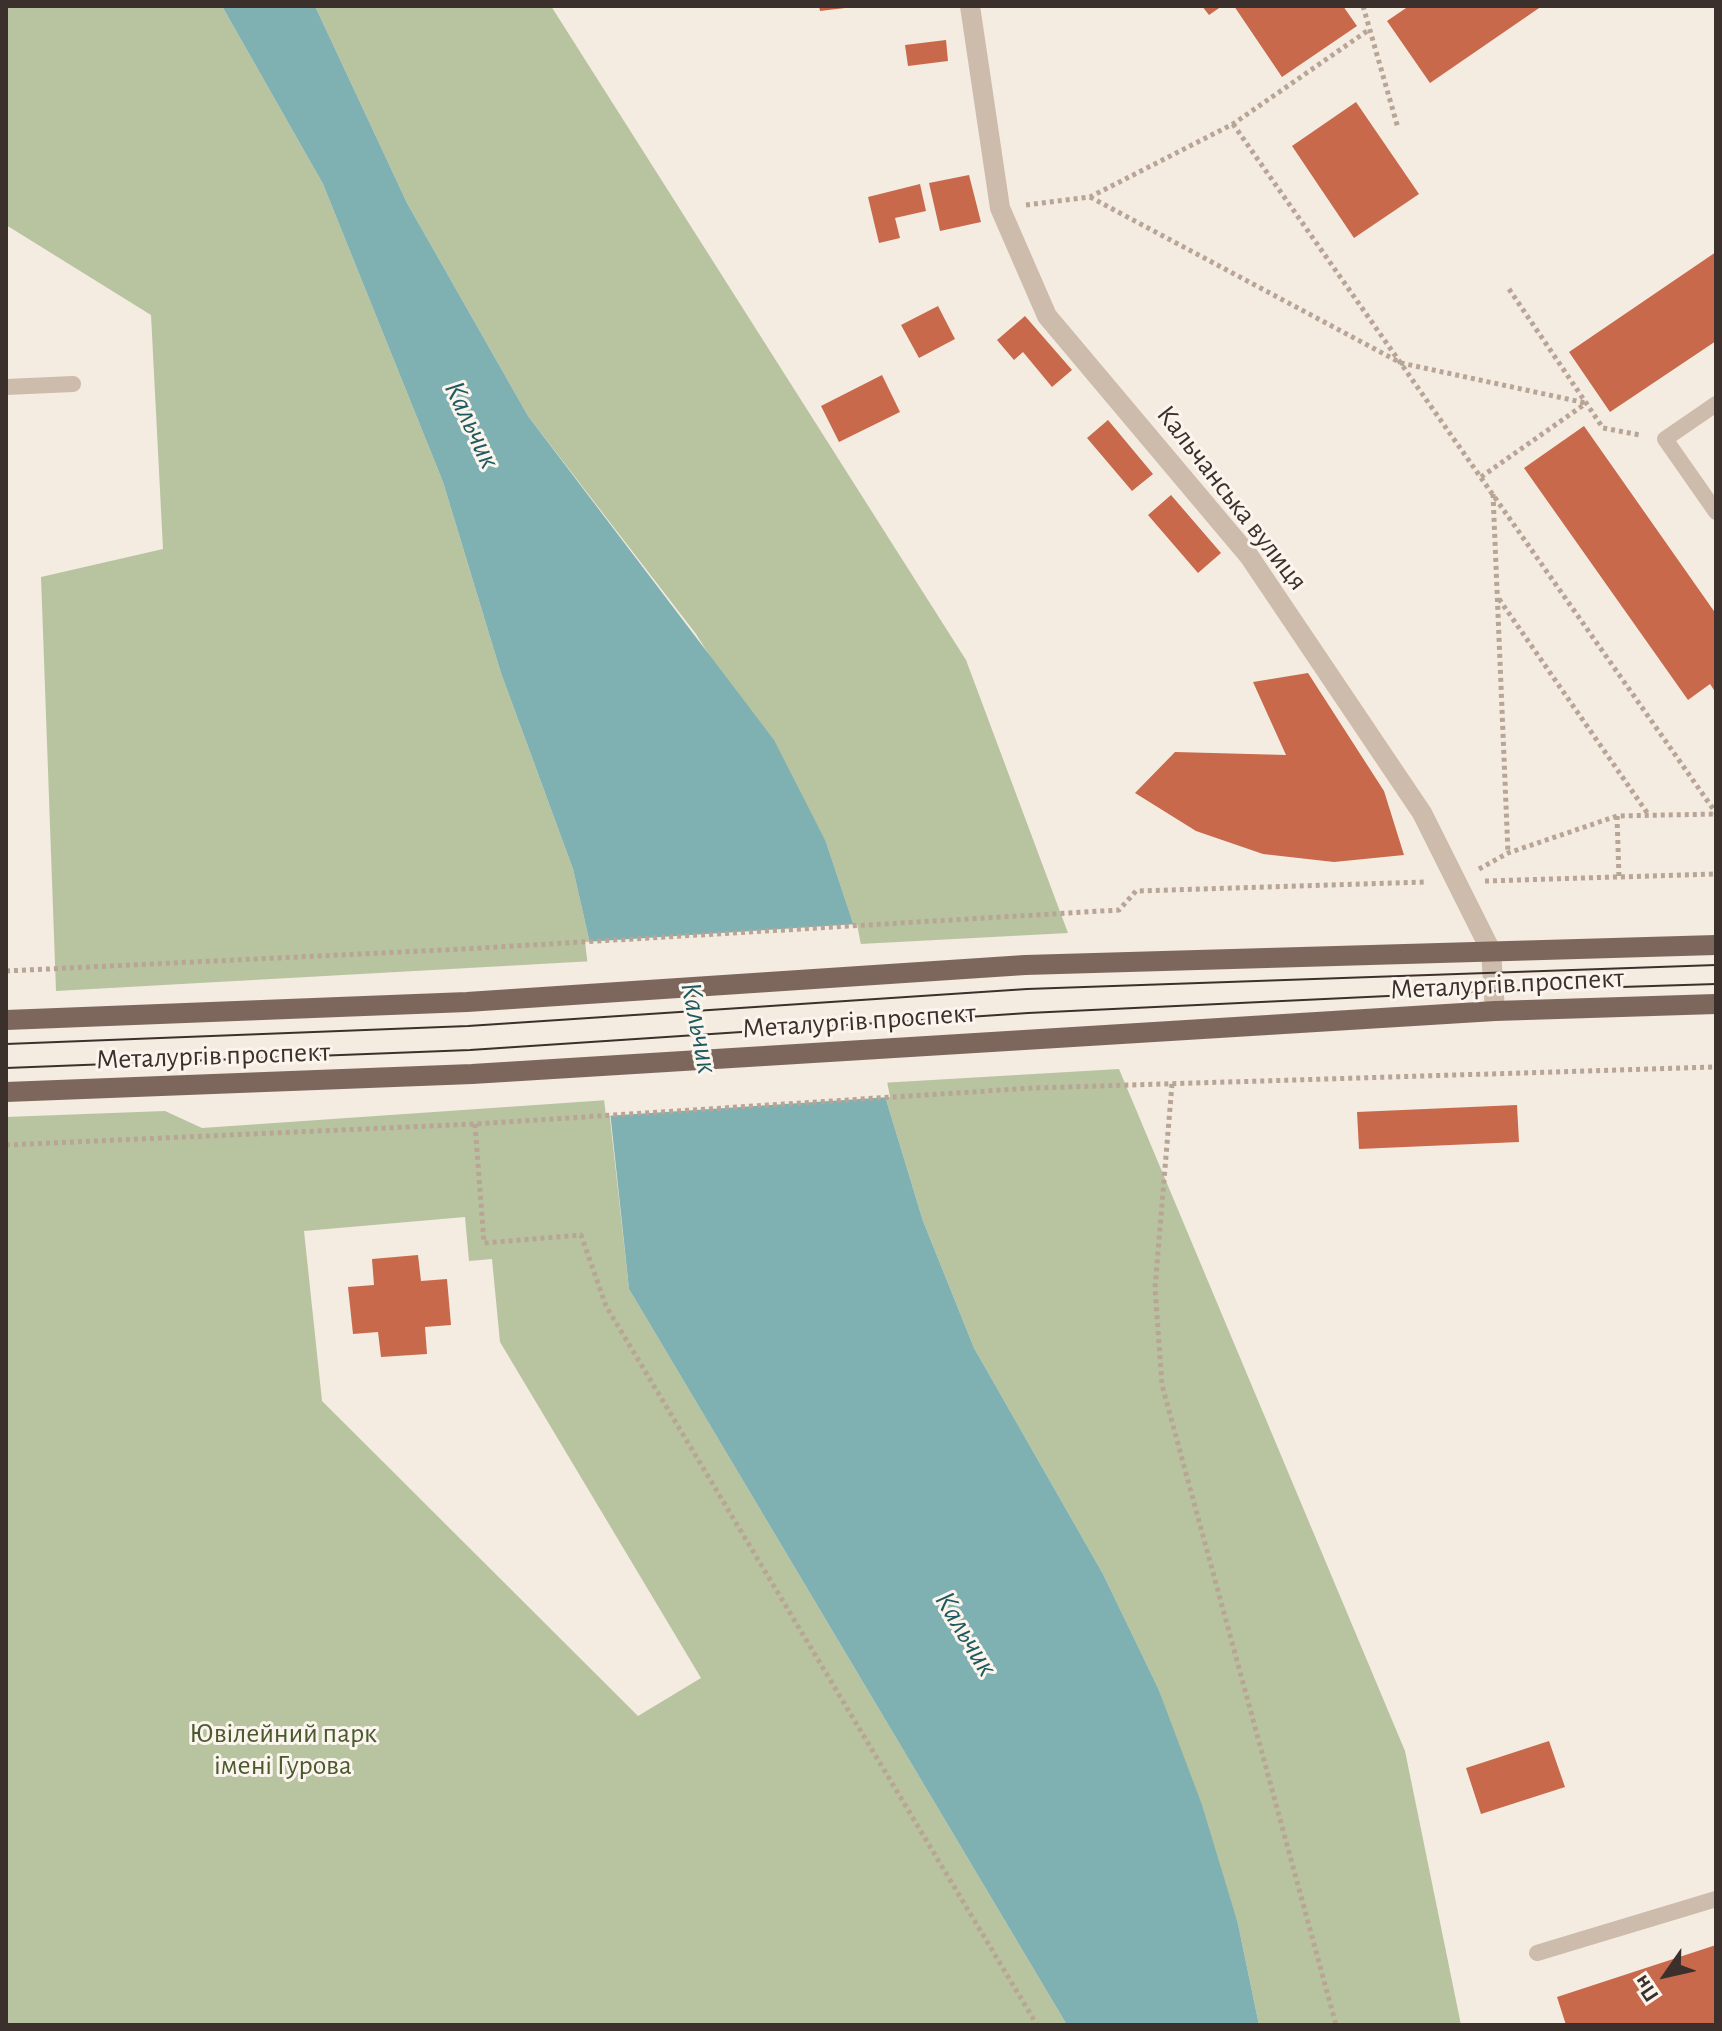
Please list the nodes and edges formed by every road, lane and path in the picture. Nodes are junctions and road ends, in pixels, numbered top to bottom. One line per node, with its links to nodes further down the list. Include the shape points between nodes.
1 (970, 6): 7 (street, Кальчанська вулиця)
2 (1363, 6): 3 (path)
3 (1370, 29): 4 (path); 5 (path)
4 (1233, 124): 6 (path); 9 (path)
5 (1398, 128)
6 (1090, 197): 7 (path); 9 (path)
7 (1000, 208): 25 (street, Кальчанська вулиця, via 1047,316 1249,556 1422,813)
8 (1509, 289): 12 (path)
9 (1401, 363): 12 (path); 15 (path)
10 (73, 384): 11 (lane)
11 (6, 387)
12 (1586, 403): 14 (path, via 1603,428); 15 (path)
13 (1716, 404): 14 (lane)
14 (1665, 439): 17 (lane)
15 (1481, 477): 16 (path)
16 (1493, 494): 18 (path); 19 (path)
17 (1716, 512)
18 (1498, 597): 20 (path); 21 (path, via 1508,853)
19 (1716, 813): 20 (path)
20 (1649, 815): 21 (path)
21 (1617, 816): 22 (path)
22 (1619, 877)
23 (1136, 891): 26 (path, via 1119,910)
24 (1716, 945): 25 (main road, Металургів проспект)
25 (1491, 951): 28 (street, Кальчанська вулиця); 29 (main road, Металургів проспект, via 1025,965 467,1002)
26 (6, 971)
27 (1716, 1004): 28 (main road, Металургів проспект)
28 (1495, 1011): 32 (main road, Металургів проспект, via 472,1074)
29 (6, 1020)
30 (1716, 1067): 31 (path)
31 (1172, 1084): 33 (path); 38 (path, via 1155,1288 1162,1385)
32 (6, 1092)
33 (475, 1124): 34 (path); 37 (path, via 484,1243 581,1235 606,1306)
34 (6, 1145)
35 (1716, 1899): 36 (lane)
36 (1537, 1953)
37 (1037, 2025)
38 (1336, 2025)

